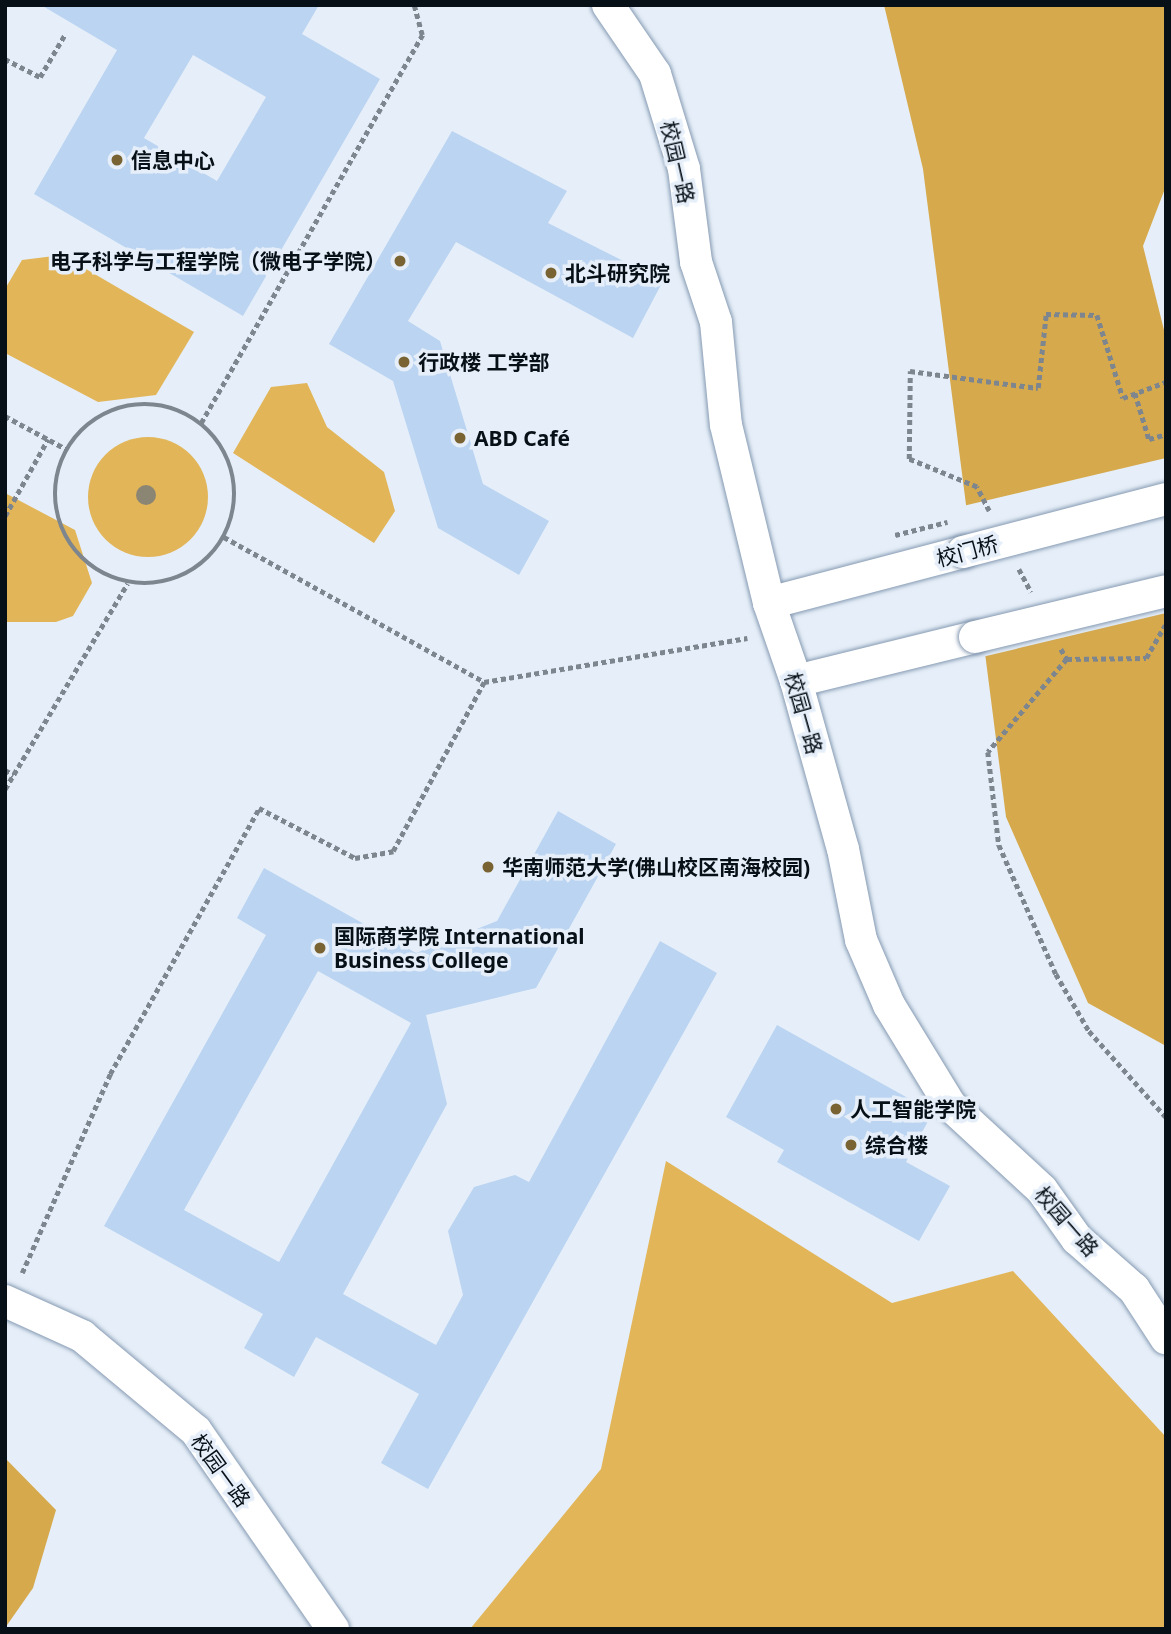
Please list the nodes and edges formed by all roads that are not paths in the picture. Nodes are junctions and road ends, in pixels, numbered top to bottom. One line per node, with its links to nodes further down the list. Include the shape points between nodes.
1 (608, 5): 4 (street, 校园一路, via 655,74 684,169 696,262 716,322 726,425)
2 (1166, 499): 4 (street, 校门桥, bridge)
3 (1166, 591): 5 (street, bridge)
4 (769, 603): 5 (street, 校园一路)
5 (796, 681): 7 (street, 校园一路, via 843,849 862,940 889,1005 950,1105 1042,1190 1077,1239 1134,1289)
6 (7, 1302): 8 (street, 校园一路, via 82,1336 195,1431)
7 (1166, 1338)
8 (333, 1629)

